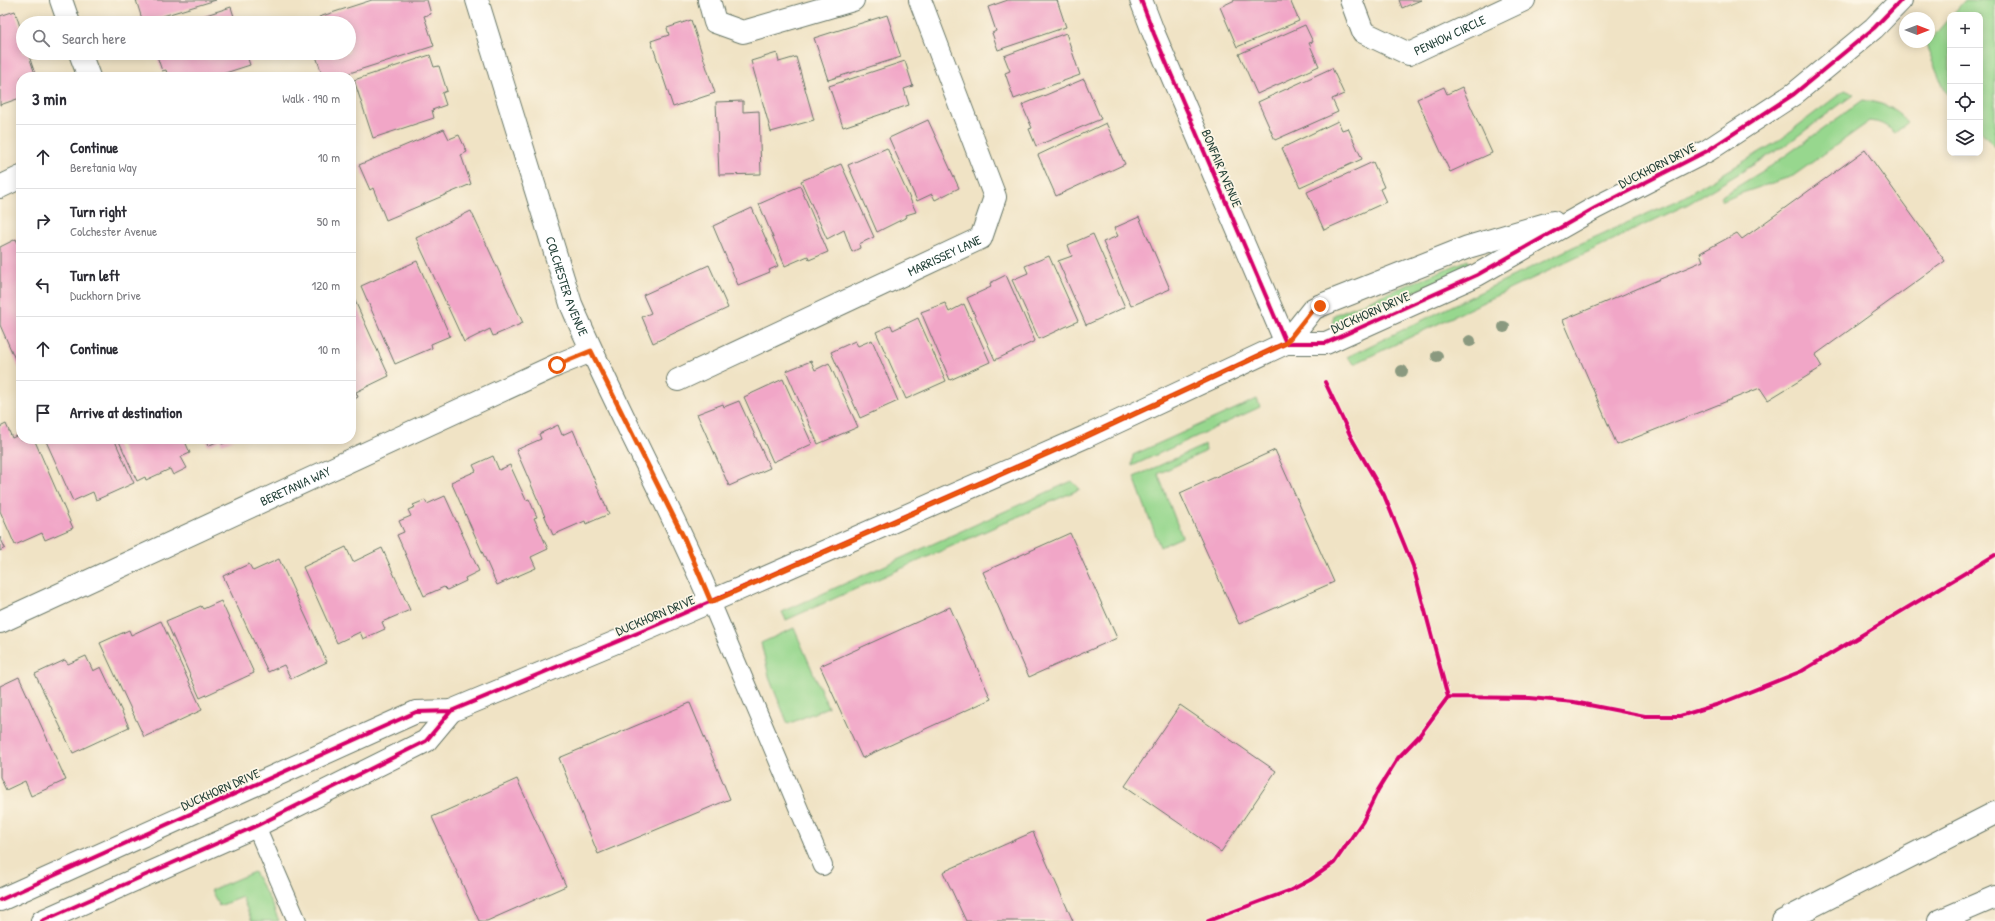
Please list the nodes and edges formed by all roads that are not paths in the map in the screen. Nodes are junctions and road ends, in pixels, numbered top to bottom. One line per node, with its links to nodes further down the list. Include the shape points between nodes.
1 (61, 0): 10 (main road)
2 (477, 0): 17 (main road, COLCHESTER AVENUE, via 571,304)
3 (709, 0): 4 (main road, via 715,22 743,32)
4 (853, 0)
5 (920, 0): 18 (main road, MARRISSEY LANE, via 996,197 981,238)
6 (1141, 0): 16 (main road, BONFAIR AVENUE)
7 (1351, 0): 8 (main road, PENHOW CIRCLE, via 1363,32 1409,54)
8 (1524, 0)
9 (1901, 0): 15 (main road, DUCKHORN DRIVE, via 1874,28 1794,94 1707,151)
10 (67, 16)
11 (83, 60): 12 (main road)
12 (87, 72)
13 (16, 179): 14 (main road)
14 (0, 187)
15 (1589, 212): 16 (main road, DUCKHORN DRIVE, via 1477,275 1326,344); 16 (main road, via 1468,247 1313,309)
16 (1286, 343): 19 (main road, DUCKHORN DRIVE, via 1085,437)
17 (591, 351): 19 (main road, COLCHESTER AVENUE, via 684,538); 20 (main road, BERETANIA WAY)
18 (678, 380)
19 (711, 602): 21 (main road, DUCKHORN DRIVE); 24 (lane)
20 (0, 622)
21 (451, 711): 23 (main road, DUCKHORN DRIVE, via 426,741); 26 (main road, DUCKHORN DRIVE, via 416,712)
22 (1995, 813): 29 (main road)
23 (256, 826): 27 (main road, DUCKHORN DRIVE); 28 (lane)
24 (823, 866)
25 (1995, 897): 30 (main road)
26 (0, 900)
27 (42, 921)
28 (297, 921)
29 (1783, 921)
30 (1939, 921)

